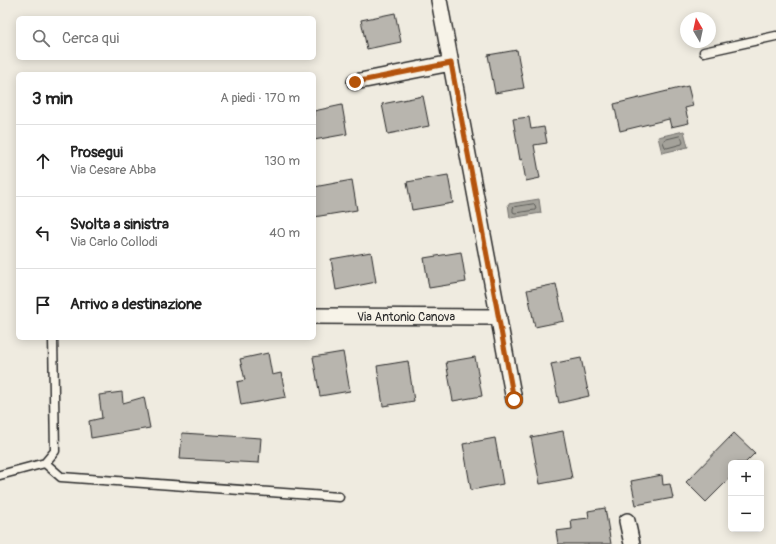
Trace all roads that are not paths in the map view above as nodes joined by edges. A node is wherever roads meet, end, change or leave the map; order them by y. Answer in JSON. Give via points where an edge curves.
{"nodes":[{"id":1,"x":439,"y":0,"type":"edge"},
{"id":2,"x":776,"y":36,"type":"edge"},
{"id":3,"x":704,"y":52,"type":"dead end"},
{"id":4,"x":451,"y":63,"type":"junction"},
{"id":5,"x":355,"y":82,"type":"dead end"},
{"id":6,"x":316,"y":316,"type":"edge"},
{"id":7,"x":499,"y":317,"type":"junction"},
{"id":8,"x":53,"y":340,"type":"edge"},
{"id":9,"x":514,"y":400,"type":"dead end"},
{"id":10,"x":45,"y":463,"type":"junction"},
{"id":11,"x":0,"y":475,"type":"edge"},
{"id":12,"x":339,"y":496,"type":"dead end"},
{"id":13,"x":627,"y":521,"type":"dead end"},
{"id":14,"x":632,"y":544,"type":"edge"}],
"edges":[{"from":1,"to":4,"type":"street"},
{"from":2,"to":3,"type":"lane"},
{"from":4,"to":5,"type":"street"},
{"from":4,"to":7,"type":"street"},
{"from":6,"to":7,"type":"street","name":"Via Antonio Canova"},
{"from":7,"to":9,"type":"street"},
{"from":8,"to":10,"type":"lane","via":[[55,451]]},
{"from":10,"to":11,"type":"lane"},
{"from":10,"to":12,"type":"lane","via":[[60,477]]},
{"from":13,"to":14,"type":"street"}]}
